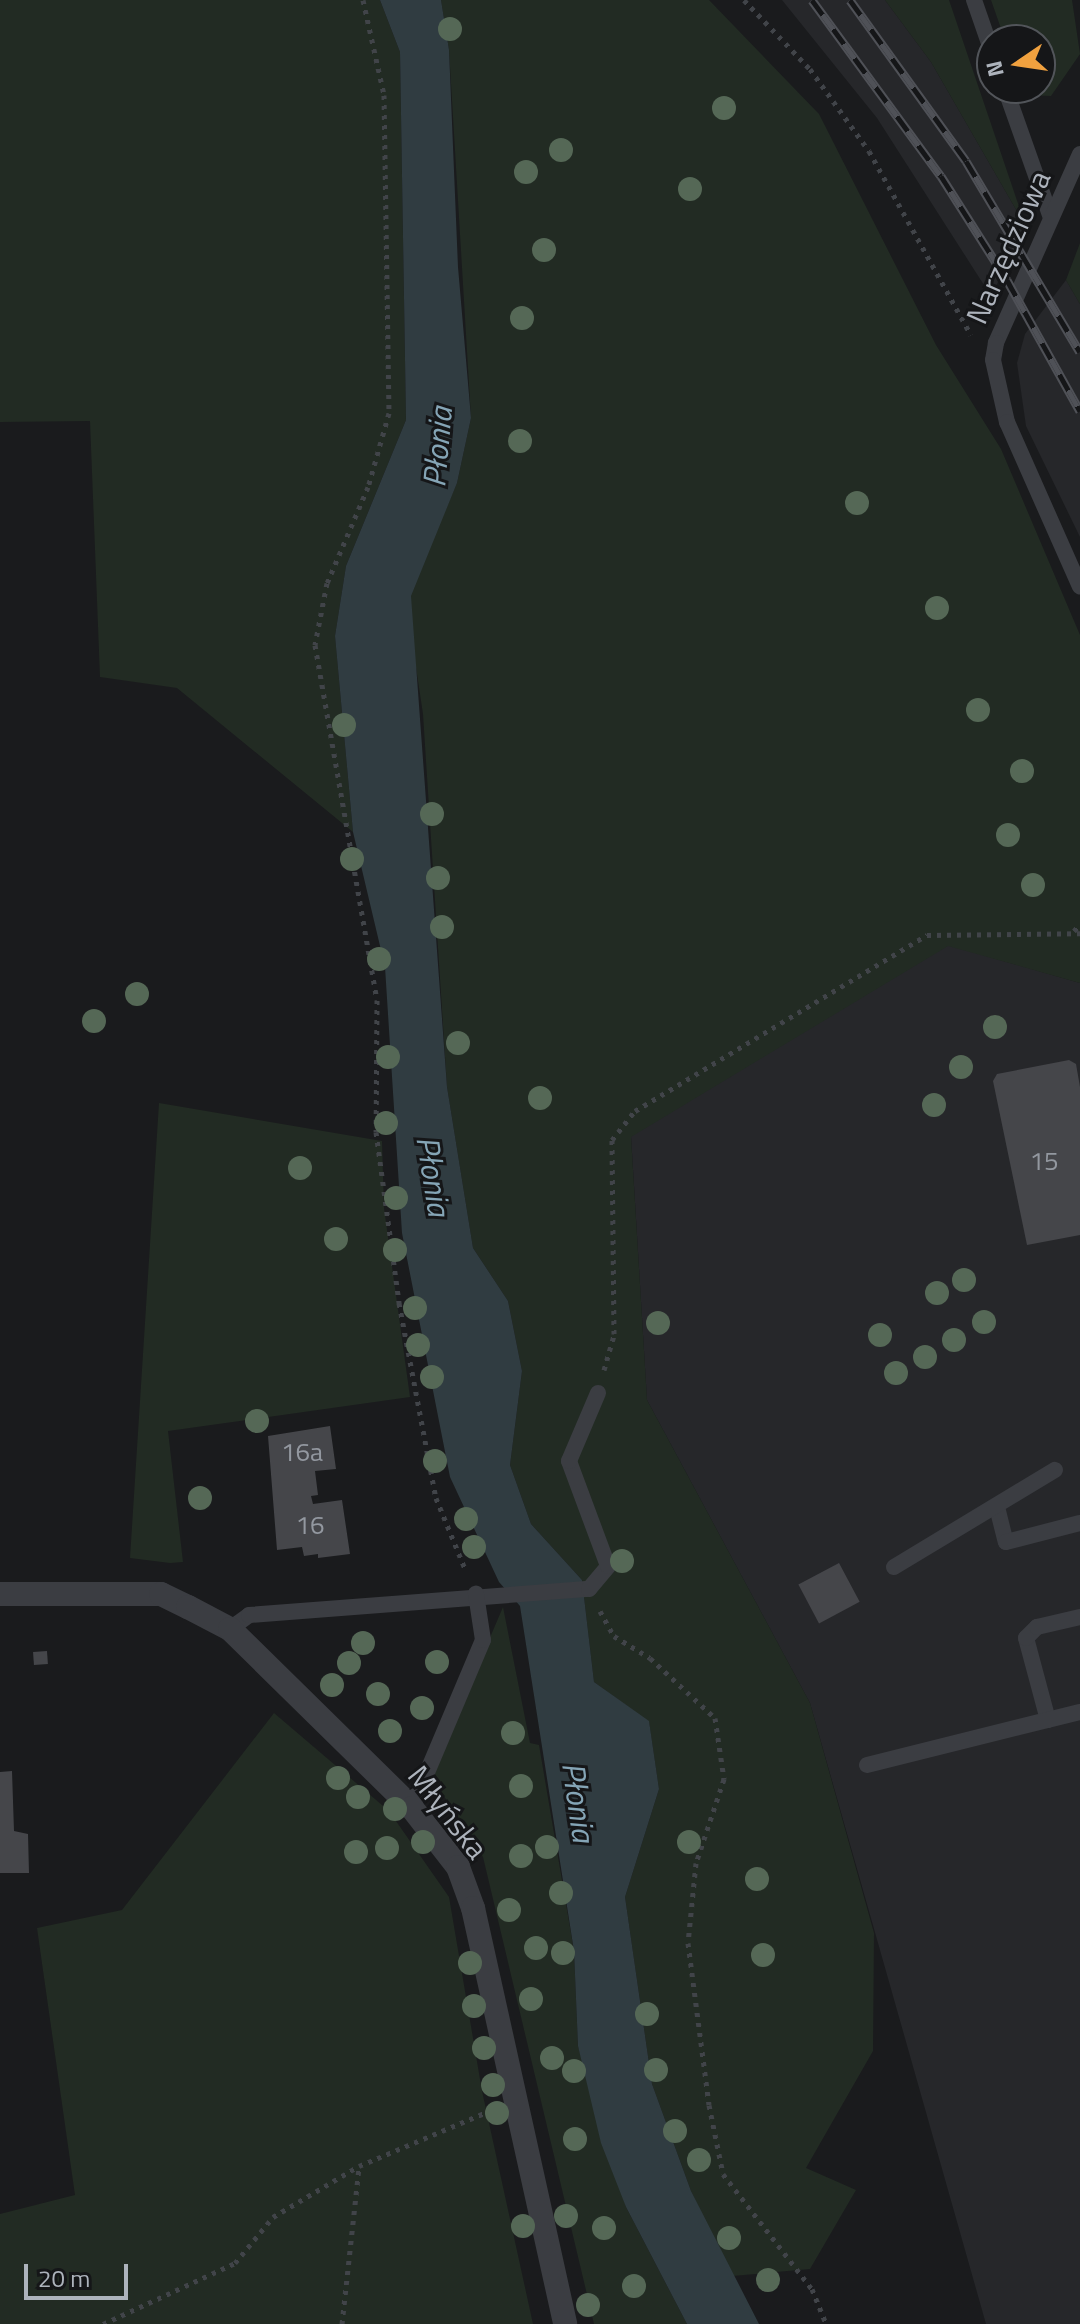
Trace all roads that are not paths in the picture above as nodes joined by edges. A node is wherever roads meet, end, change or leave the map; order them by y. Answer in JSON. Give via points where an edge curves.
{"nodes":[{"id":1,"x":974,"y":0,"type":"edge"},
{"id":2,"x":982,"y":24,"type":"edge"},
{"id":3,"x":1011,"y":104,"type":"edge"},
{"id":4,"x":1080,"y":154,"type":"edge"},
{"id":5,"x":1050,"y":215,"type":"junction"},
{"id":6,"x":1080,"y":587,"type":"edge"},
{"id":7,"x":598,"y":1393,"type":"road end"},
{"id":8,"x":1055,"y":1470,"type":"dead end"},
{"id":9,"x":997,"y":1507,"type":"junction"},
{"id":10,"x":1080,"y":1523,"type":"edge"},
{"id":11,"x":894,"y":1567,"type":"dead end"},
{"id":12,"x":0,"y":1594,"type":"edge"},
{"id":13,"x":476,"y":1594,"type":"junction"},
{"id":14,"x":1080,"y":1617,"type":"edge"},
{"id":15,"x":230,"y":1629,"type":"junction"},
{"id":16,"x":1080,"y":1712,"type":"edge"},
{"id":17,"x":1048,"y":1720,"type":"junction"},
{"id":18,"x":867,"y":1765,"type":"dead end"},
{"id":19,"x":412,"y":1808,"type":"junction"},
{"id":20,"x":565,"y":2324,"type":"edge"}],
"edges":[{"from":1,"to":2,"type":"lane"},
{"from":3,"to":5,"type":"lane"},
{"from":4,"to":5,"type":"lane","name":"Narzędziowa"},
{"from":5,"to":6,"type":"lane","name":"Narzędziowa","via":[[993,360],[1007,422]]},
{"from":7,"to":13,"type":"lane","via":[[569,1461],[608,1566],[589,1589]]},
{"from":8,"to":9,"type":"lane"},
{"from":9,"to":10,"type":"lane","via":[[1006,1542]]},
{"from":9,"to":11,"type":"lane"},
{"from":12,"to":15,"type":"street","name":"Młyńska","via":[[161,1594]]},
{"from":13,"to":15,"type":"lane","via":[[249,1615]]},
{"from":13,"to":19,"type":"lane","via":[[483,1640]]},
{"from":14,"to":17,"type":"lane","via":[[1037,1627],[1026,1638]]},
{"from":15,"to":19,"type":"street","name":"Młyńska"},
{"from":16,"to":17,"type":"lane"},
{"from":17,"to":18,"type":"lane"},
{"from":19,"to":20,"type":"street","name":"Młyńska","via":[[458,1867],[473,1908]]}]}
